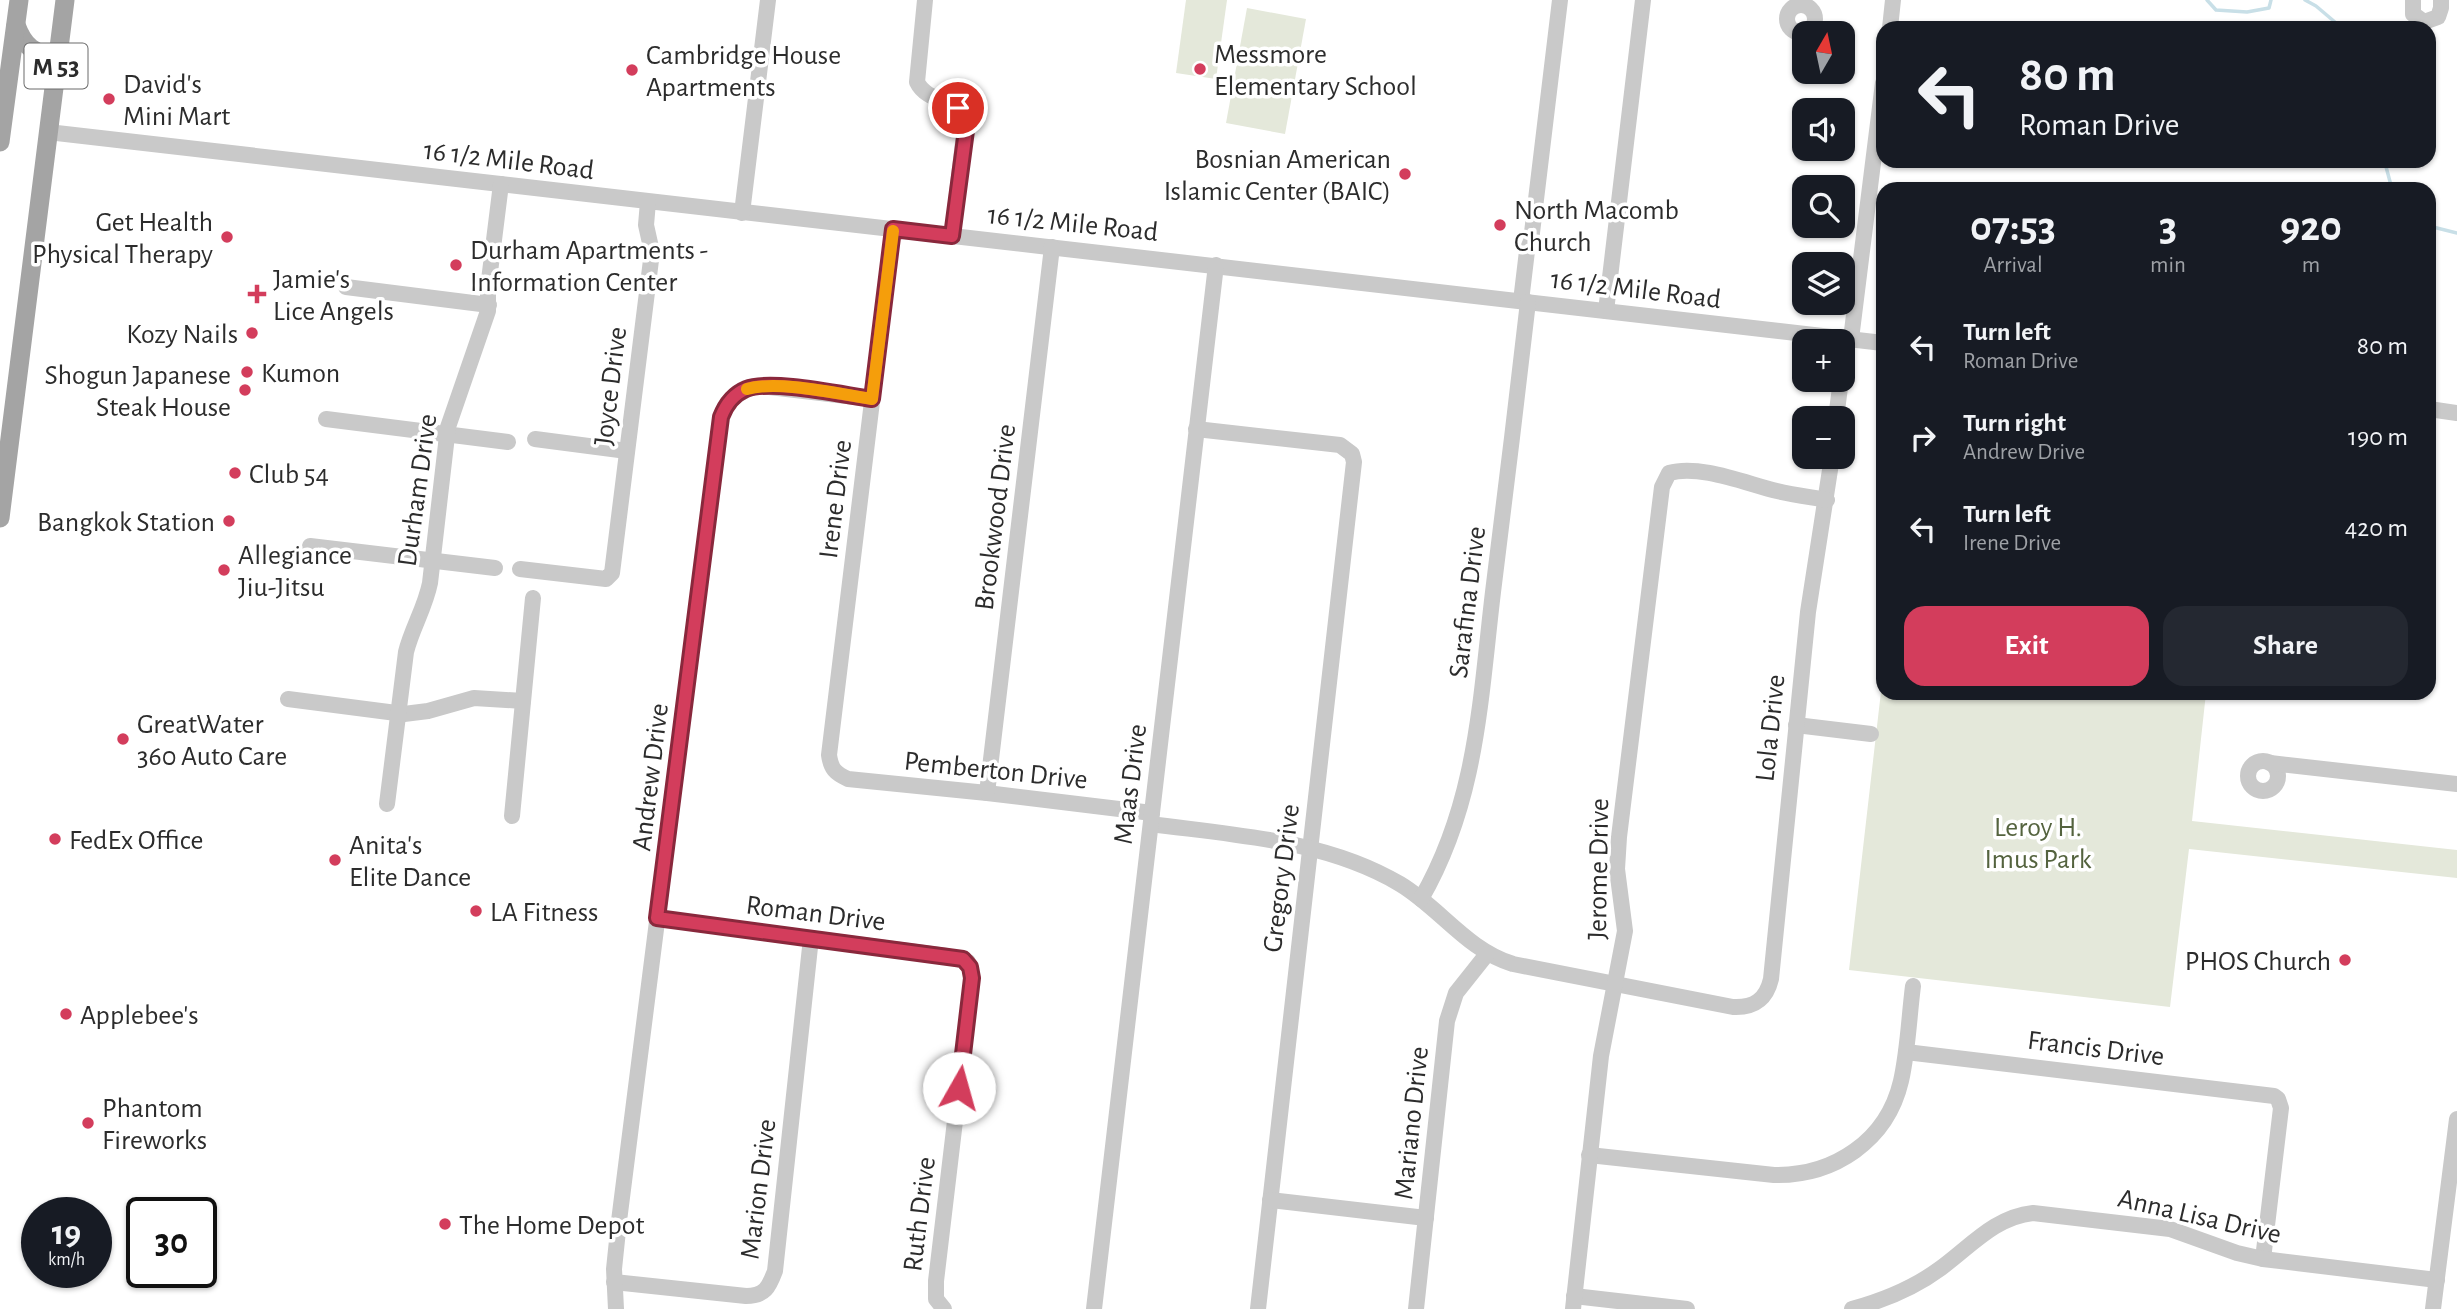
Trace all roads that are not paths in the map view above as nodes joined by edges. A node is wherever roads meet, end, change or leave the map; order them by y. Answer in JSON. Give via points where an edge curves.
{"nodes":[{"id":1,"x":19,"y":0,"type":"edge"},
{"id":2,"x":65,"y":0,"type":"edge"},
{"id":3,"x":768,"y":0,"type":"edge"},
{"id":4,"x":925,"y":0,"type":"edge"},
{"id":5,"x":1560,"y":0,"type":"edge"},
{"id":6,"x":1643,"y":0,"type":"edge"},
{"id":7,"x":1893,"y":0,"type":"edge"},
{"id":8,"x":2413,"y":0,"type":"edge"},
{"id":9,"x":2440,"y":1,"type":"edge"},
{"id":10,"x":1891,"y":21,"type":"edge"},
{"id":11,"x":2423,"y":21,"type":"edge"},
{"id":12,"x":2427,"y":21,"type":"edge"},
{"id":13,"x":16,"y":25,"type":"junction"},
{"id":14,"x":57,"y":57,"type":"junction"},
{"id":15,"x":48,"y":132,"type":"junction"},
{"id":16,"x":1876,"y":136,"type":"edge"},
{"id":17,"x":0,"y":142,"type":"edge"},
{"id":18,"x":500,"y":184,"type":"junction"},
{"id":19,"x":648,"y":202,"type":"junction"},
{"id":20,"x":742,"y":213,"type":"junction"},
{"id":21,"x":893,"y":229,"type":"junction"},
{"id":22,"x":952,"y":236,"type":"junction"},
{"id":23,"x":1052,"y":247,"type":"junction"},
{"id":24,"x":1216,"y":265,"type":"junction"},
{"id":25,"x":346,"y":287,"type":"dead end"},
{"id":26,"x":1525,"y":301,"type":"junction"},
{"id":27,"x":489,"y":305,"type":"junction"},
{"id":28,"x":1606,"y":311,"type":"junction"},
{"id":29,"x":1850,"y":329,"type":"edge"},
{"id":30,"x":1792,"y":332,"type":"edge"},
{"id":31,"x":1855,"y":340,"type":"edge"},
{"id":32,"x":1876,"y":342,"type":"edge"},
{"id":33,"x":872,"y":399,"type":"junction"},
{"id":34,"x":2436,"y":411,"type":"edge"},
{"id":35,"x":2457,"y":413,"type":"edge"},
{"id":36,"x":326,"y":419,"type":"dead end"},
{"id":37,"x":1196,"y":429,"type":"junction"},
{"id":38,"x":447,"y":435,"type":"junction"},
{"id":39,"x":535,"y":439,"type":"dead end"},
{"id":40,"x":5,"y":440,"type":"edge"},
{"id":41,"x":508,"y":442,"type":"dead end"},
{"id":42,"x":627,"y":450,"type":"junction"},
{"id":43,"x":1830,"y":469,"type":"edge"},
{"id":44,"x":1826,"y":500,"type":"junction"},
{"id":45,"x":0,"y":518,"type":"edge"},
{"id":46,"x":310,"y":546,"type":"dead end"},
{"id":47,"x":432,"y":561,"type":"junction"},
{"id":48,"x":495,"y":568,"type":"dead end"},
{"id":49,"x":520,"y":569,"type":"dead end"},
{"id":50,"x":533,"y":598,"type":"dead end"},
{"id":51,"x":288,"y":699,"type":"dead end"},
{"id":52,"x":523,"y":701,"type":"junction"},
{"id":53,"x":399,"y":713,"type":"junction"},
{"id":54,"x":1796,"y":725,"type":"junction"},
{"id":55,"x":1871,"y":734,"type":"dead end"},
{"id":56,"x":2270,"y":763,"type":"junction"},
{"id":57,"x":2290,"y":765,"type":"junction"},
{"id":58,"x":835,"y":774,"type":"joint"},
{"id":59,"x":2277,"y":780,"type":"junction"},
{"id":60,"x":2457,"y":784,"type":"edge"},
{"id":61,"x":987,"y":793,"type":"junction"},
{"id":62,"x":387,"y":804,"type":"dead end"},
{"id":63,"x":512,"y":816,"type":"dead end"},
{"id":64,"x":1151,"y":819,"type":"junction"},
{"id":65,"x":1310,"y":849,"type":"junction"},
{"id":66,"x":1421,"y":900,"type":"junction"},
{"id":67,"x":657,"y":918,"type":"junction"},
{"id":68,"x":811,"y":938,"type":"junction"},
{"id":69,"x":1487,"y":954,"type":"junction"},
{"id":70,"x":968,"y":962,"type":"joint"},
{"id":71,"x":1614,"y":984,"type":"junction"},
{"id":72,"x":1913,"y":986,"type":"dead end"},
{"id":73,"x":1760,"y":1002,"type":"joint"},
{"id":74,"x":1906,"y":1052,"type":"junction"},
{"id":75,"x":2457,"y":1119,"type":"edge"},
{"id":76,"x":1589,"y":1155,"type":"junction"},
{"id":77,"x":1270,"y":1199,"type":"junction"},
{"id":78,"x":1426,"y":1218,"type":"junction"},
{"id":79,"x":2263,"y":1259,"type":"junction"},
{"id":80,"x":2437,"y":1280,"type":"junction"},
{"id":81,"x":614,"y":1282,"type":"junction"},
{"id":82,"x":1574,"y":1303,"type":"edge"},
{"id":83,"x":942,"y":1307,"type":"edge"},
{"id":84,"x":616,"y":1309,"type":"edge"},
{"id":85,"x":1094,"y":1309,"type":"edge"},
{"id":86,"x":1258,"y":1309,"type":"edge"},
{"id":87,"x":1416,"y":1309,"type":"edge"},
{"id":88,"x":1687,"y":1309,"type":"edge"},
{"id":89,"x":1854,"y":1309,"type":"edge"},
{"id":90,"x":2433,"y":1309,"type":"edge"}],
"edges":[{"from":1,"to":13,"type":"main road","number":"M 53"},
{"from":2,"to":14,"type":"main road","number":"M 53"},
{"from":3,"to":20,"type":"street"},
{"from":4,"to":22,"type":"street","via":[[917,82],[928,96],[958,108],[966,117]]},
{"from":5,"to":26,"type":"street","name":"Sarafina Drive","via":[[1527,251]]},
{"from":6,"to":28,"type":"street"},
{"from":7,"to":10,"type":"street"},
{"from":8,"to":11,"type":"street","via":[[2413,14]]},
{"from":9,"to":12,"type":"street","via":[[2438,17]]},
{"from":13,"to":14,"type":"main road","via":[[25,45]]},
{"from":13,"to":17,"type":"main road","number":"M 53"},
{"from":14,"to":15,"type":"main road","number":"M 53"},
{"from":15,"to":18,"type":"street","name":"16 1/2 Mile Road"},
{"from":15,"to":40,"type":"main road","number":"M 53"},
{"from":16,"to":29,"type":"street"},
{"from":18,"to":19,"type":"street","name":"16 1/2 Mile Road"},
{"from":18,"to":27,"type":"street","name":"Durham Drive"},
{"from":19,"to":20,"type":"street","name":"16 1/2 Mile Road"},
{"from":19,"to":42,"type":"street","name":"Joyce Drive","via":[[646,225],[652,252]]},
{"from":20,"to":21,"type":"street","name":"16 1/2 Mile Road"},
{"from":21,"to":22,"type":"street","name":"16 1/2 Mile Road"},
{"from":21,"to":33,"type":"street","name":"Irene Drive"},
{"from":22,"to":23,"type":"street","name":"16 1/2 Mile Road"},
{"from":23,"to":24,"type":"street","name":"16 1/2 Mile Road"},
{"from":23,"to":61,"type":"street","name":"Brookwood Drive"},
{"from":24,"to":26,"type":"street","name":"16 1/2 Mile Road"},
{"from":24,"to":37,"type":"street","name":"Maas Drive"},
{"from":25,"to":27,"type":"street"},
{"from":26,"to":28,"type":"street","name":"16 1/2 Mile Road"},
{"from":26,"to":66,"type":"street","name":"Sarafina Drive","via":[[1474,753],[1450,841]]},
{"from":27,"to":38,"type":"street","name":"Durham Drive"},
{"from":28,"to":30,"type":"street","name":"16 1/2 Mile Road"},
{"from":31,"to":32,"type":"street","name":"16 1/2 Mile Road"},
{"from":33,"to":58,"type":"street","name":"Irene Drive","via":[[830,755]]},
{"from":33,"to":67,"type":"street","name":"Andrew Drive","via":[[760,386],[734,396],[723,410]]},
{"from":34,"to":35,"type":"street"},
{"from":36,"to":38,"type":"street"},
{"from":37,"to":64,"type":"street","name":"Maas Drive"},
{"from":37,"to":65,"type":"street","name":"Gregory Drive","via":[[1328,443],[1352,454],[1354,471]]},
{"from":38,"to":41,"type":"street"},
{"from":38,"to":47,"type":"street","name":"Durham Drive"},
{"from":39,"to":42,"type":"street"},
{"from":40,"to":45,"type":"main road","number":"M 53"},
{"from":42,"to":49,"type":"street","name":"Joyce Drive","via":[[610,578]]},
{"from":43,"to":44,"type":"street","name":"Lola Drive"},
{"from":44,"to":54,"type":"street","name":"Lola Drive"},
{"from":44,"to":71,"type":"street","name":"Jerome Drive","via":[[1685,470],[1669,473],[1662,487],[1619,837],[1617,869],[1625,931]]},
{"from":46,"to":47,"type":"street"},
{"from":47,"to":48,"type":"street"},
{"from":47,"to":53,"type":"street","name":"Durham Drive","via":[[425,604],[406,652]]},
{"from":50,"to":52,"type":"street"},
{"from":51,"to":53,"type":"street"},
{"from":52,"to":53,"type":"street","via":[[474,698],[428,711]]},
{"from":52,"to":63,"type":"street"},
{"from":53,"to":62,"type":"street","name":"Durham Drive"},
{"from":54,"to":55,"type":"street"},
{"from":54,"to":73,"type":"street","name":"Lola Drive","via":[[1771,979]]},
{"from":56,"to":57,"type":"street"},
{"from":56,"to":59,"type":"street"},
{"from":56,"to":59,"type":"street","via":[[2252,766],[2250,784],[2268,790]]},
{"from":57,"to":59,"type":"street"},
{"from":57,"to":60,"type":"street"},
{"from":58,"to":61,"type":"street","name":"Pemberton Drive"},
{"from":61,"to":64,"type":"street","name":"Pemberton Drive"},
{"from":64,"to":65,"type":"street","name":"Pemberton Drive"},
{"from":64,"to":85,"type":"street","name":"Maas Drive"},
{"from":65,"to":66,"type":"street","name":"Pemberton Drive","via":[[1376,872]]},
{"from":65,"to":77,"type":"street","name":"Gregory Drive"},
{"from":66,"to":69,"type":"street","name":"Pemberton Drive"},
{"from":67,"to":68,"type":"street","name":"Roman Drive"},
{"from":67,"to":81,"type":"street","name":"Andrew Drive"},
{"from":68,"to":70,"type":"street","name":"Roman Drive"},
{"from":68,"to":81,"type":"street","name":"Marion Drive","via":[[770,1285],[760,1294],[746,1296]]},
{"from":69,"to":71,"type":"street","name":"Pemberton Drive","via":[[1513,964]]},
{"from":69,"to":78,"type":"street","name":"Mariano Drive","via":[[1456,993],[1447,1021]]},
{"from":70,"to":83,"type":"street","name":"Ruth Drive","via":[[972,978],[936,1281],[936,1299]]},
{"from":71,"to":73,"type":"street","name":"Pemberton Drive","via":[[1733,1007]]},
{"from":71,"to":76,"type":"street","name":"Jerome Drive"},
{"from":72,"to":74,"type":"street"},
{"from":74,"to":76,"type":"street","via":[[1896,1097],[1882,1124],[1855,1152],[1820,1170],[1774,1175]]},
{"from":74,"to":79,"type":"street","name":"Francis Drive","via":[[2269,1094],[2278,1099],[2281,1108]]},
{"from":75,"to":80,"type":"street"},
{"from":76,"to":82,"type":"street","name":"Jerome Drive"},
{"from":77,"to":78,"type":"street"},
{"from":77,"to":86,"type":"street","name":"Gregory Drive"},
{"from":78,"to":87,"type":"street","name":"Mariano Drive"},
{"from":79,"to":80,"type":"street","name":"Anna Lisa Drive"},
{"from":79,"to":89,"type":"street","name":"Anna Lisa Drive","via":[[2169,1229],[2051,1214],[2017,1215],[1919,1283]]},
{"from":80,"to":90,"type":"street"},
{"from":81,"to":84,"type":"street","name":"Andrew Drive"},
{"from":82,"to":88,"type":"street"}]}
